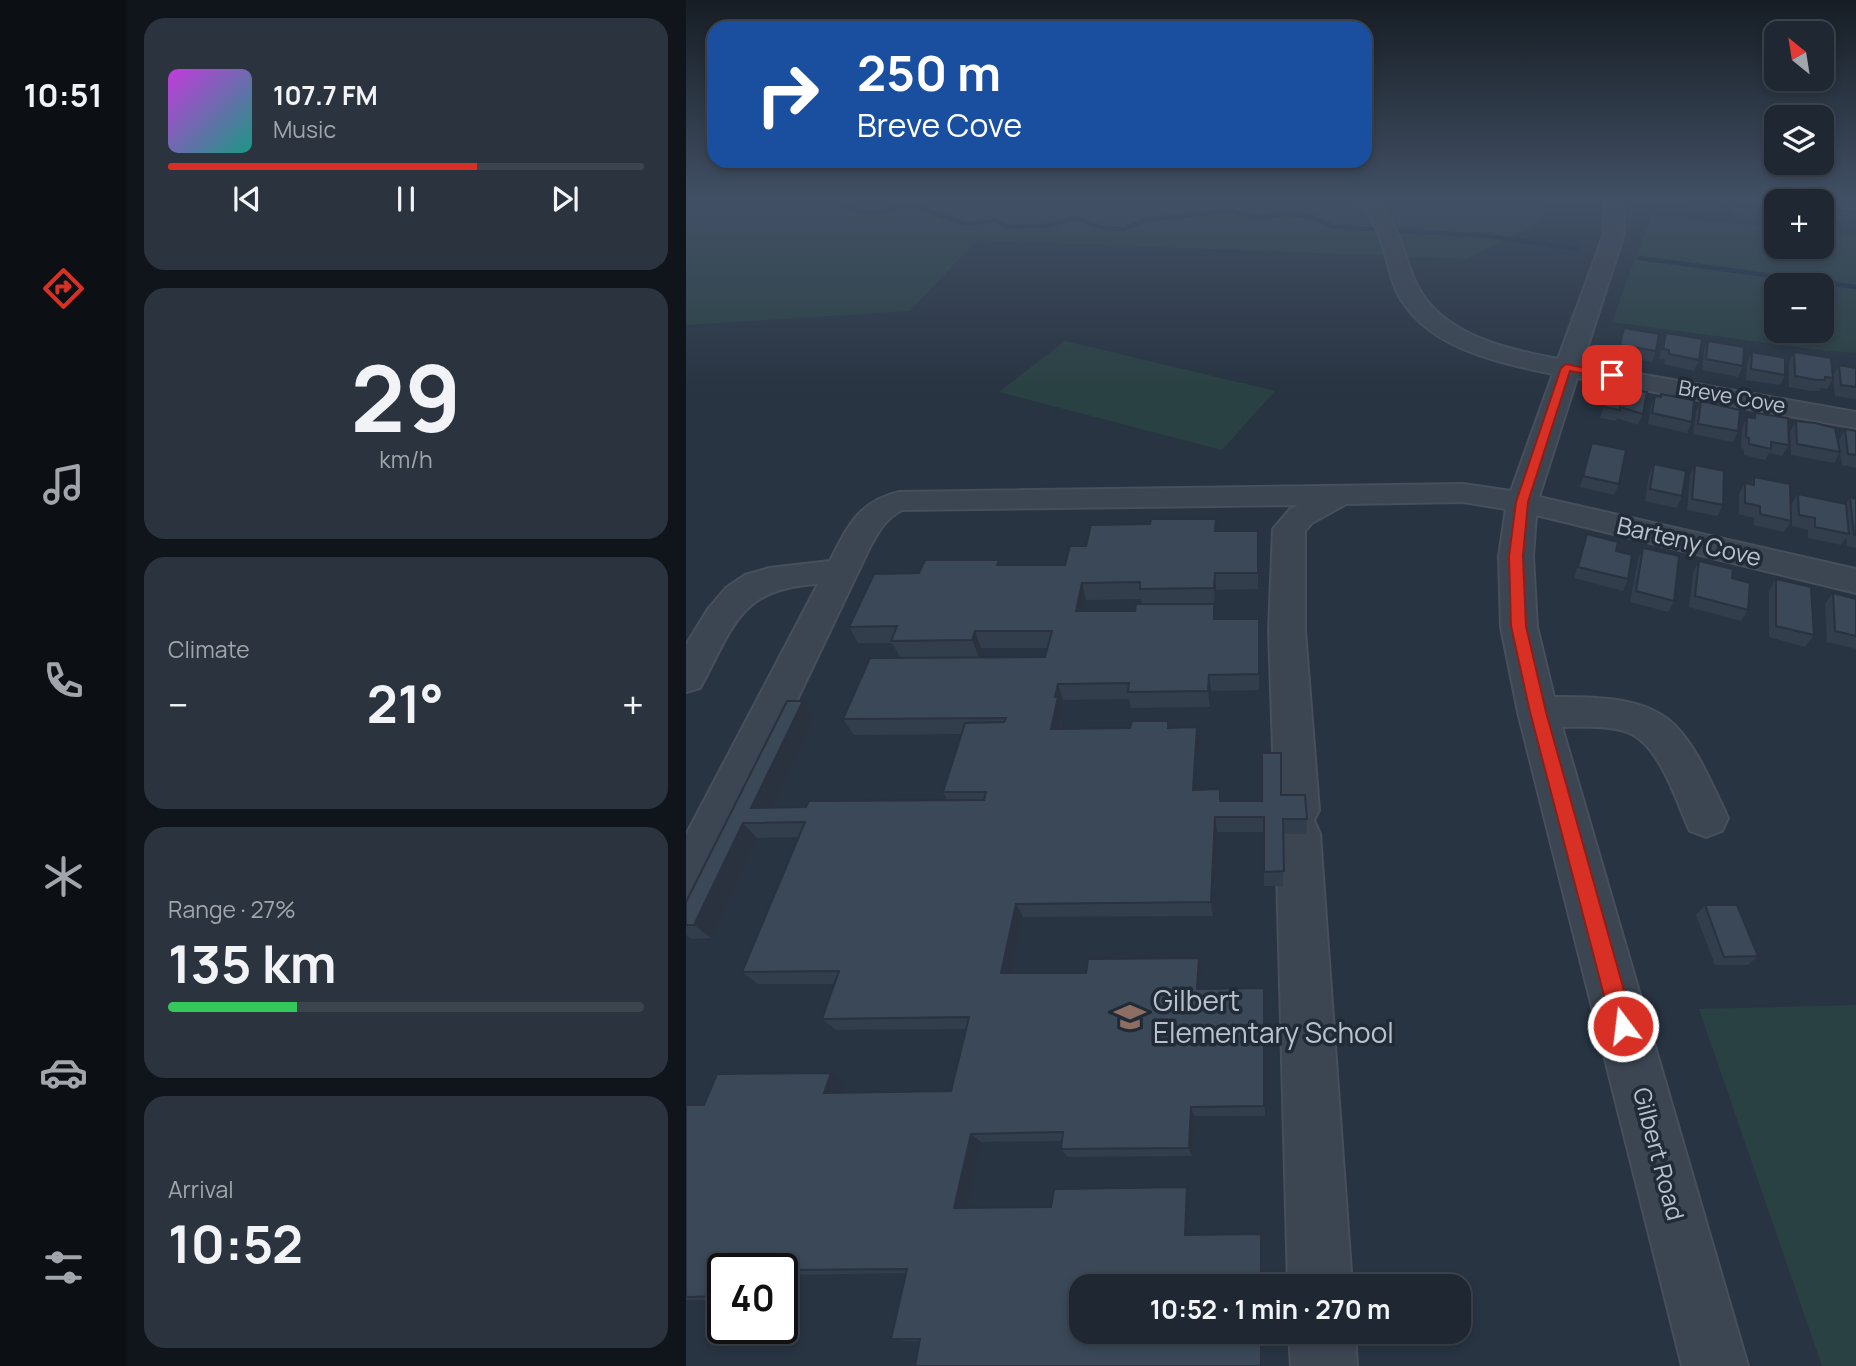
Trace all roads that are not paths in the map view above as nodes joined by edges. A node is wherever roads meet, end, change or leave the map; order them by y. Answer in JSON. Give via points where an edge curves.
{"nodes":[{"id":1,"x":1395,"y":262,"type":"edge"},
{"id":2,"x":1604,"y":262,"type":"edge"},
{"id":3,"x":1566,"y":368,"type":"junction"},
{"id":4,"x":1856,"y":419,"type":"edge"},
{"id":5,"x":1339,"y":495,"type":"junction"},
{"id":6,"x":1522,"y":502,"type":"junction"},
{"id":7,"x":842,"y":572,"type":"junction"},
{"id":8,"x":1856,"y":581,"type":"edge"},
{"id":9,"x":686,"y":678,"type":"edge"},
{"id":10,"x":1538,"y":712,"type":"junction"},
{"id":11,"x":1706,"y":818,"type":"dead end"},
{"id":12,"x":686,"y":882,"type":"edge"},
{"id":13,"x":1319,"y":1274,"type":"edge"},
{"id":14,"x":1323,"y":1344,"type":"edge"},
{"id":15,"x":1324,"y":1366,"type":"edge"},
{"id":16,"x":1715,"y":1366,"type":"edge"}],
"edges":[{"from":1,"to":3,"type":"street","via":[[1411,300],[1446,333],[1472,345]]},
{"from":2,"to":3,"type":"street","name":"Gilbert Road"},
{"from":3,"to":4,"type":"street","name":"Breve Cove"},
{"from":3,"to":6,"type":"street","name":"Gilbert Road"},
{"from":5,"to":6,"type":"street","name":"Barteny Cove","via":[[1463,494]]},
{"from":5,"to":7,"type":"street","name":"Barteny Cove","via":[[899,501],[873,514]]},
{"from":5,"to":13,"type":"street","via":[[1289,528],[1287,631]]},
{"from":6,"to":8,"type":"street","name":"Barteny Cove"},
{"from":6,"to":10,"type":"street","name":"Gilbert Road","via":[[1516,556],[1518,626]]},
{"from":7,"to":9,"type":"street","via":[[786,576],[747,589],[730,607]]},
{"from":7,"to":12,"type":"street","name":"Barteny Cove"},
{"from":10,"to":11,"type":"street","via":[[1622,715],[1646,723],[1661,735]]},
{"from":10,"to":16,"type":"street","name":"Gilbert Road"},
{"from":14,"to":15,"type":"street"}]}
